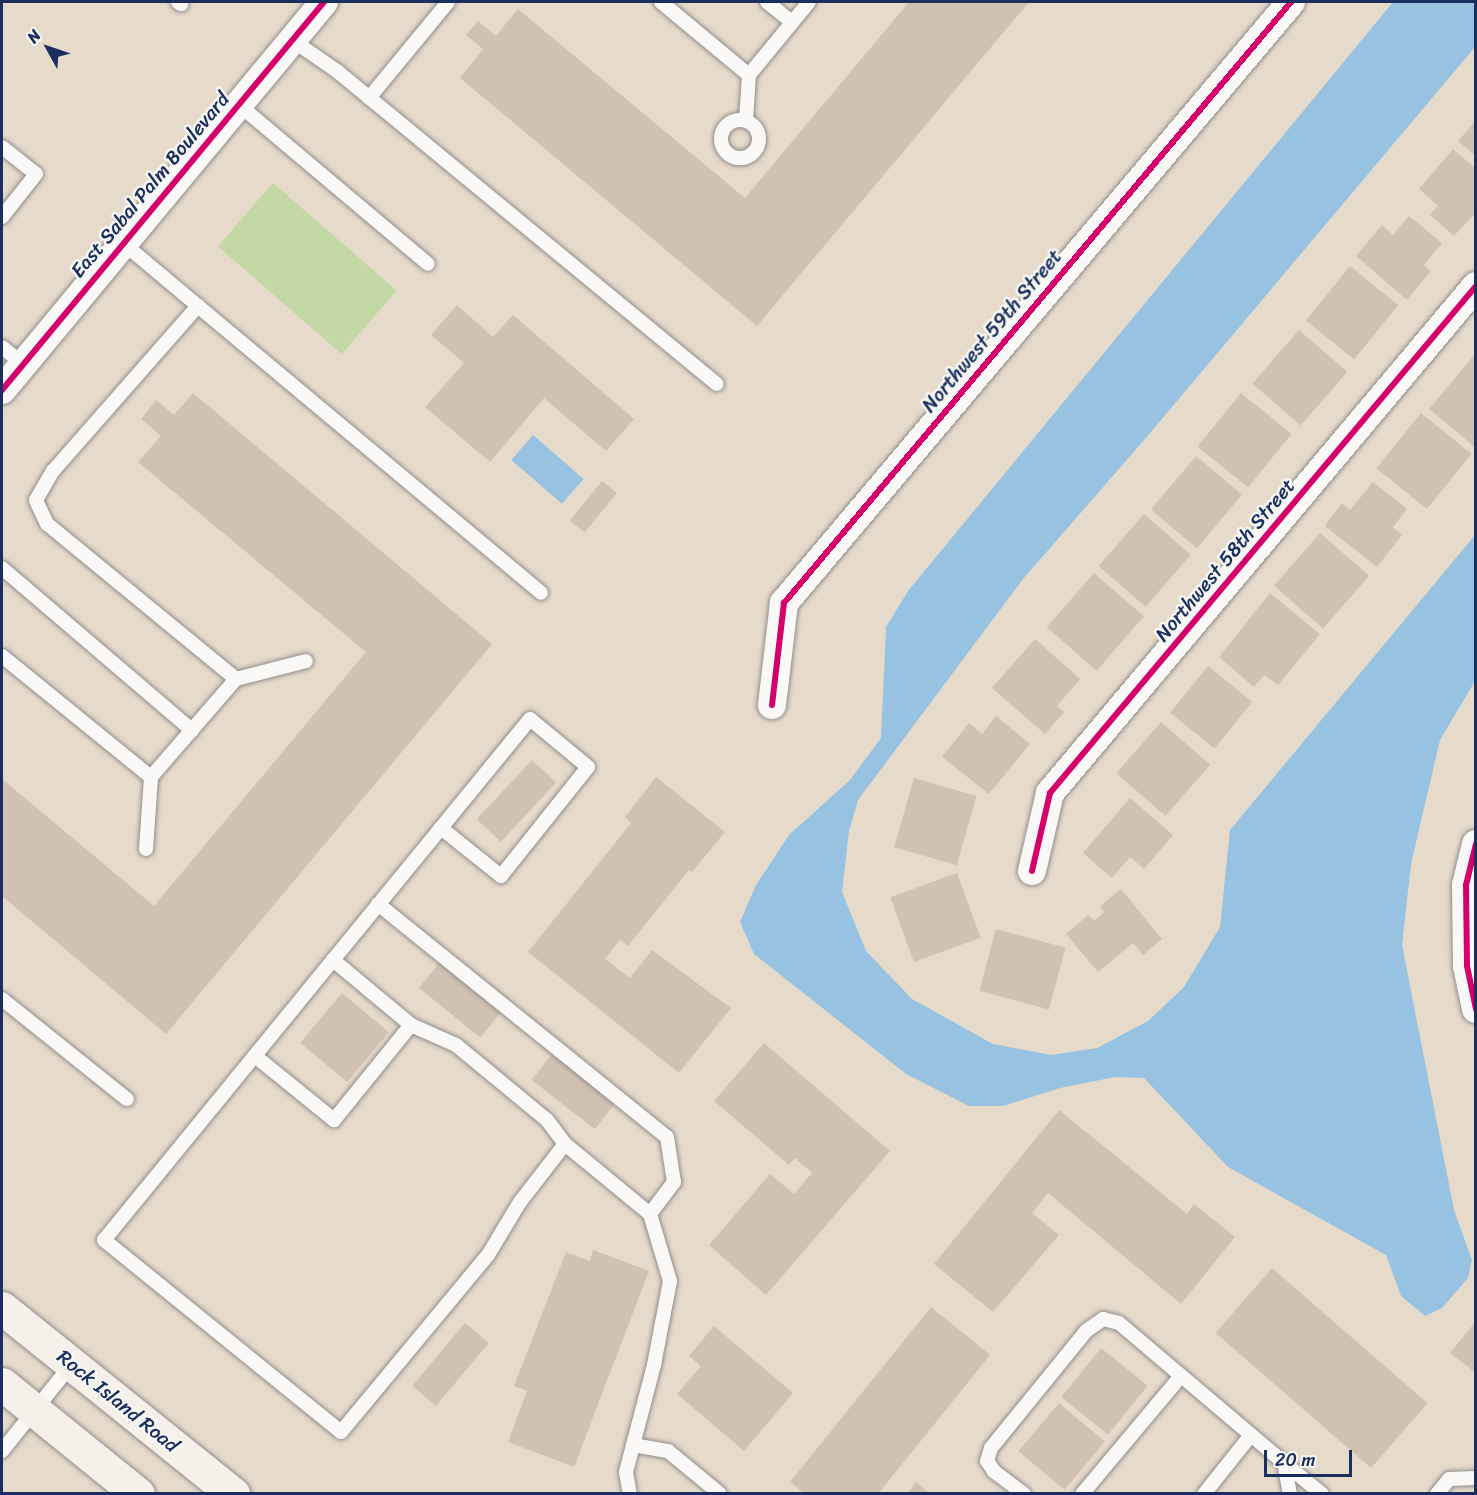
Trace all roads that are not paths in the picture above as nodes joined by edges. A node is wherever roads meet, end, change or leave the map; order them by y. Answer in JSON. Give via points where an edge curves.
{"nodes":[{"id":1,"x":324,"y":2,"type":"edge"},
{"id":2,"x":448,"y":2,"type":"edge"},
{"id":3,"x":662,"y":2,"type":"edge"},
{"id":4,"x":767,"y":2,"type":"edge"},
{"id":5,"x":808,"y":2,"type":"edge"},
{"id":6,"x":1291,"y":2,"type":"edge"},
{"id":7,"x":792,"y":22,"type":"junction"},
{"id":8,"x":292,"y":40,"type":"junction"},
{"id":9,"x":749,"y":75,"type":"junction"},
{"id":10,"x":369,"y":98,"type":"junction"},
{"id":11,"x":238,"y":104,"type":"junction"},
{"id":12,"x":746,"y":120,"type":"dead end"},
{"id":13,"x":2,"y":147,"type":"edge"},
{"id":14,"x":2,"y":217,"type":"edge"},
{"id":15,"x":123,"y":243,"type":"junction"},
{"id":16,"x":428,"y":264,"type":"dead end"},
{"id":17,"x":1476,"y":286,"type":"edge"},
{"id":18,"x":198,"y":306,"type":"junction"},
{"id":19,"x":12,"y":355,"type":"edge"},
{"id":20,"x":717,"y":384,"type":"dead end"},
{"id":21,"x":2,"y":390,"type":"edge"},
{"id":22,"x":2,"y":568,"type":"edge"},
{"id":23,"x":541,"y":593,"type":"dead end"},
{"id":24,"x":2,"y":656,"type":"edge"},
{"id":25,"x":306,"y":662,"type":"dead end"},
{"id":26,"x":236,"y":679,"type":"junction"},
{"id":27,"x":772,"y":705,"type":"dead end"},
{"id":28,"x":192,"y":730,"type":"junction"},
{"id":29,"x":151,"y":777,"type":"junction"},
{"id":30,"x":441,"y":828,"type":"junction"},
{"id":31,"x":1476,"y":844,"type":"edge"},
{"id":32,"x":146,"y":849,"type":"dead end"},
{"id":33,"x":1032,"y":870,"type":"dead end"},
{"id":34,"x":378,"y":904,"type":"junction"},
{"id":35,"x":333,"y":960,"type":"junction"},
{"id":36,"x":2,"y":999,"type":"edge"},
{"id":37,"x":1476,"y":1009,"type":"edge"},
{"id":38,"x":411,"y":1025,"type":"junction"},
{"id":39,"x":255,"y":1056,"type":"junction"},
{"id":40,"x":127,"y":1099,"type":"dead end"},
{"id":41,"x":565,"y":1144,"type":"junction"},
{"id":42,"x":650,"y":1214,"type":"junction"},
{"id":43,"x":2,"y":1308,"type":"edge"},
{"id":44,"x":72,"y":1364,"type":"junction"},
{"id":45,"x":1181,"y":1376,"type":"junction"},
{"id":46,"x":2,"y":1384,"type":"edge"},
{"id":47,"x":35,"y":1411,"type":"junction"},
{"id":48,"x":1251,"y":1435,"type":"junction"},
{"id":49,"x":633,"y":1445,"type":"junction"},
{"id":50,"x":2,"y":1451,"type":"edge"},
{"id":51,"x":1284,"y":1463,"type":"junction"},
{"id":52,"x":1476,"y":1478,"type":"edge"},
{"id":53,"x":138,"y":1494,"type":"edge"},
{"id":54,"x":233,"y":1494,"type":"edge"},
{"id":55,"x":630,"y":1494,"type":"edge"},
{"id":56,"x":720,"y":1494,"type":"edge"},
{"id":57,"x":1024,"y":1494,"type":"edge"},
{"id":58,"x":1082,"y":1494,"type":"edge"},
{"id":59,"x":1204,"y":1494,"type":"edge"},
{"id":60,"x":1290,"y":1494,"type":"edge"},
{"id":61,"x":1322,"y":1494,"type":"edge"},
{"id":62,"x":1437,"y":1494,"type":"edge"}],
"edges":[{"from":1,"to":8,"type":"street","name":"East Sabal Palm Boulevard"},
{"from":2,"to":10,"type":"lane"},
{"from":3,"to":9,"type":"lane"},
{"from":4,"to":7,"type":"lane"},
{"from":5,"to":7,"type":"lane"},
{"from":6,"to":27,"type":"street","name":"Northwest 59th Street","via":[[784,603]]},
{"from":7,"to":9,"type":"lane"},
{"from":8,"to":10,"type":"lane"},
{"from":8,"to":11,"type":"street","name":"East Sabal Palm Boulevard"},
{"from":9,"to":12,"type":"lane"},
{"from":10,"to":20,"type":"lane"},
{"from":11,"to":15,"type":"street","name":"East Sabal Palm Boulevard"},
{"from":11,"to":16,"type":"lane"},
{"from":13,"to":14,"type":"lane","via":[[36,174]]},
{"from":15,"to":18,"type":"lane"},
{"from":15,"to":19,"type":"street","name":"East Sabal Palm Boulevard"},
{"from":17,"to":33,"type":"street","name":"Northwest 58th Street","via":[[1050,793]]},
{"from":18,"to":23,"type":"lane"},
{"from":18,"to":26,"type":"lane","via":[[53,471],[36,500],[47,524]]},
{"from":19,"to":21,"type":"street","name":"East Sabal Palm Boulevard"},
{"from":22,"to":28,"type":"lane"},
{"from":24,"to":29,"type":"lane"},
{"from":25,"to":26,"type":"lane"},
{"from":26,"to":28,"type":"lane"},
{"from":28,"to":29,"type":"lane"},
{"from":29,"to":32,"type":"lane"},
{"from":30,"to":30,"type":"lane","via":[[530,719],[588,767],[501,876]]},
{"from":30,"to":34,"type":"lane"},
{"from":31,"to":37,"type":"street","via":[[1466,885],[1467,966]]},
{"from":34,"to":35,"type":"lane"},
{"from":34,"to":42,"type":"lane","via":[[667,1137],[674,1182]]},
{"from":35,"to":38,"type":"lane"},
{"from":35,"to":39,"type":"lane"},
{"from":36,"to":40,"type":"lane"},
{"from":38,"to":39,"type":"lane","via":[[334,1120]]},
{"from":38,"to":41,"type":"lane","via":[[456,1045],[547,1120]]},
{"from":39,"to":41,"type":"lane","via":[[104,1240],[341,1432],[488,1255],[520,1202]]},
{"from":41,"to":42,"type":"lane"},
{"from":42,"to":49,"type":"lane","via":[[670,1281]]},
{"from":43,"to":44,"type":"main road","name":"Rock Island Road"},
{"from":44,"to":47,"type":"lane"},
{"from":44,"to":54,"type":"main road","name":"Rock Island Road"},
{"from":45,"to":48,"type":"lane"},
{"from":45,"to":57,"type":"lane","via":[[1119,1323],[1103,1319],[1086,1331],[992,1448],[987,1461]]},
{"from":45,"to":58,"type":"lane"},
{"from":46,"to":47,"type":"main road"},
{"from":47,"to":50,"type":"lane"},
{"from":47,"to":53,"type":"main road"},
{"from":48,"to":51,"type":"lane"},
{"from":48,"to":59,"type":"lane"},
{"from":49,"to":55,"type":"lane","via":[[626,1472]]},
{"from":49,"to":56,"type":"lane","via":[[668,1451]]},
{"from":51,"to":60,"type":"lane"},
{"from":51,"to":61,"type":"lane"},
{"from":52,"to":62,"type":"lane","via":[[1449,1479]]}]}
